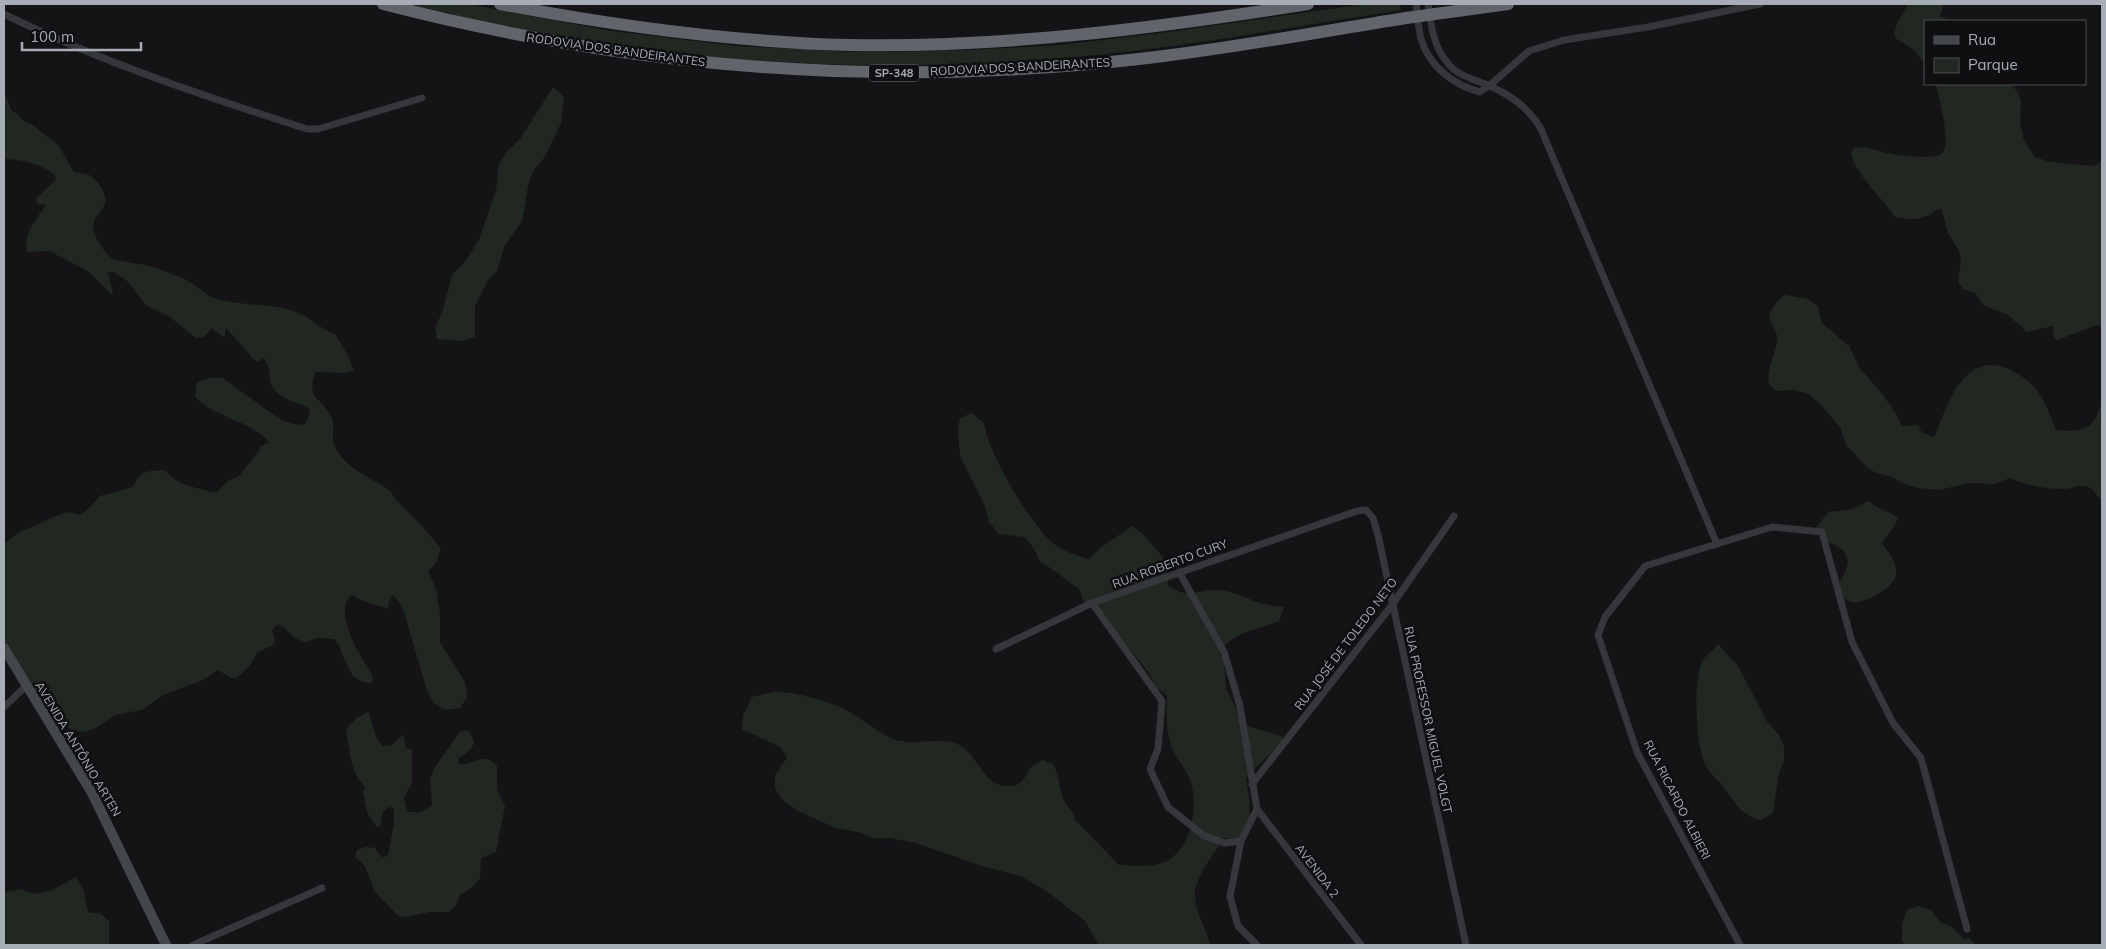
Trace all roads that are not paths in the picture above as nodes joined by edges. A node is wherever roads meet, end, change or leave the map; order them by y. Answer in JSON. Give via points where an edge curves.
{"nodes":[{"id":1,"x":383,"y":4,"type":"edge"},
{"id":2,"x":500,"y":4,"type":"edge"},
{"id":3,"x":1308,"y":4,"type":"edge"},
{"id":4,"x":1416,"y":4,"type":"edge"},
{"id":5,"x":1428,"y":4,"type":"edge"},
{"id":6,"x":1508,"y":4,"type":"edge"},
{"id":7,"x":1760,"y":4,"type":"edge"},
{"id":8,"x":4,"y":14,"type":"edge"},
{"id":9,"x":1490,"y":86,"type":"junction"},
{"id":10,"x":422,"y":98,"type":"dead end"},
{"id":11,"x":1357,"y":511,"type":"joint"},
{"id":12,"x":1454,"y":516,"type":"dead end"},
{"id":13,"x":1717,"y":544,"type":"junction"},
{"id":14,"x":1178,"y":572,"type":"junction"},
{"id":15,"x":1092,"y":603,"type":"junction"},
{"id":16,"x":1392,"y":604,"type":"junction"},
{"id":17,"x":4,"y":648,"type":"edge"},
{"id":18,"x":996,"y":650,"type":"dead end"},
{"id":19,"x":26,"y":686,"type":"junction"},
{"id":20,"x":4,"y":707,"type":"edge"},
{"id":21,"x":1252,"y":784,"type":"junction"},
{"id":22,"x":1257,"y":809,"type":"junction"},
{"id":23,"x":1241,"y":841,"type":"junction"},
{"id":24,"x":322,"y":888,"type":"dead end"},
{"id":25,"x":1967,"y":929,"type":"dead end"},
{"id":26,"x":166,"y":945,"type":"edge"},
{"id":27,"x":193,"y":945,"type":"edge"},
{"id":28,"x":1257,"y":945,"type":"edge"},
{"id":29,"x":1361,"y":945,"type":"edge"},
{"id":30,"x":1466,"y":945,"type":"edge"},
{"id":31,"x":1740,"y":945,"type":"edge"}],
"edges":[{"from":1,"to":6,"type":"highway","name":"RODOVIA DOS BANDEIRANTES","number":"SP-348","bridge":true,"via":[[505,33],[662,58],[768,69],[892,73],[1003,70],[1141,59]]},
{"from":2,"to":3,"type":"highway","name":"RODOVIA DOS BANDEIRANTES","via":[[686,33],[806,43],[894,45],[1058,37]]},
{"from":4,"to":9,"type":"street","via":[[1421,38],[1436,66],[1464,88],[1480,92]]},
{"from":5,"to":9,"type":"street","via":[[1433,33],[1446,62],[1471,80]]},
{"from":7,"to":9,"type":"street","via":[[1564,40],[1529,51]]},
{"from":8,"to":10,"type":"street","via":[[143,74],[307,130],[318,130]]},
{"from":9,"to":13,"type":"street","via":[[1519,101],[1540,127]]},
{"from":11,"to":14,"type":"street","name":"RUA ROBERTO CURY"},
{"from":11,"to":16,"type":"street","name":"RUA PROFESSOR MIGUEL VOLGT","via":[[1366,510],[1373,518]]},
{"from":12,"to":16,"type":"street","name":"RUA JOSÉ DE TOLEDO NETO"},
{"from":13,"to":25,"type":"street","name":"RUA RICARDO ALBIERI","via":[[1772,528],[1822,532],[1852,642],[1892,723],[1921,758]]},
{"from":13,"to":31,"type":"street","name":"RUA RICARDO ALBIERI","via":[[1646,566],[1605,617],[1598,635],[1637,752]]},
{"from":14,"to":15,"type":"street","name":"RUA ROBERTO CURY"},
{"from":14,"to":21,"type":"street","via":[[1224,652],[1240,706]]},
{"from":15,"to":18,"type":"street","name":"RUA ROBERTO CURY"},
{"from":15,"to":23,"type":"street","via":[[1162,701],[1158,749],[1150,770],[1168,807],[1202,835],[1224,843]]},
{"from":16,"to":21,"type":"street","name":"RUA JOSÉ DE TOLEDO NETO"},
{"from":16,"to":30,"type":"street","name":"RUA PROFESSOR MIGUEL VOLGT"},
{"from":17,"to":19,"type":"street","name":"AVENIDA ANTÔNIO ARTEN"},
{"from":19,"to":20,"type":"street"},
{"from":19,"to":26,"type":"street","name":"AVENIDA ANTÔNIO ARTEN","via":[[96,800]]},
{"from":21,"to":22,"type":"street"},
{"from":22,"to":23,"type":"street"},
{"from":22,"to":29,"type":"street","name":"AVENIDA 2"},
{"from":23,"to":28,"type":"street","via":[[1230,896],[1238,926]]},
{"from":24,"to":27,"type":"street"}]}
